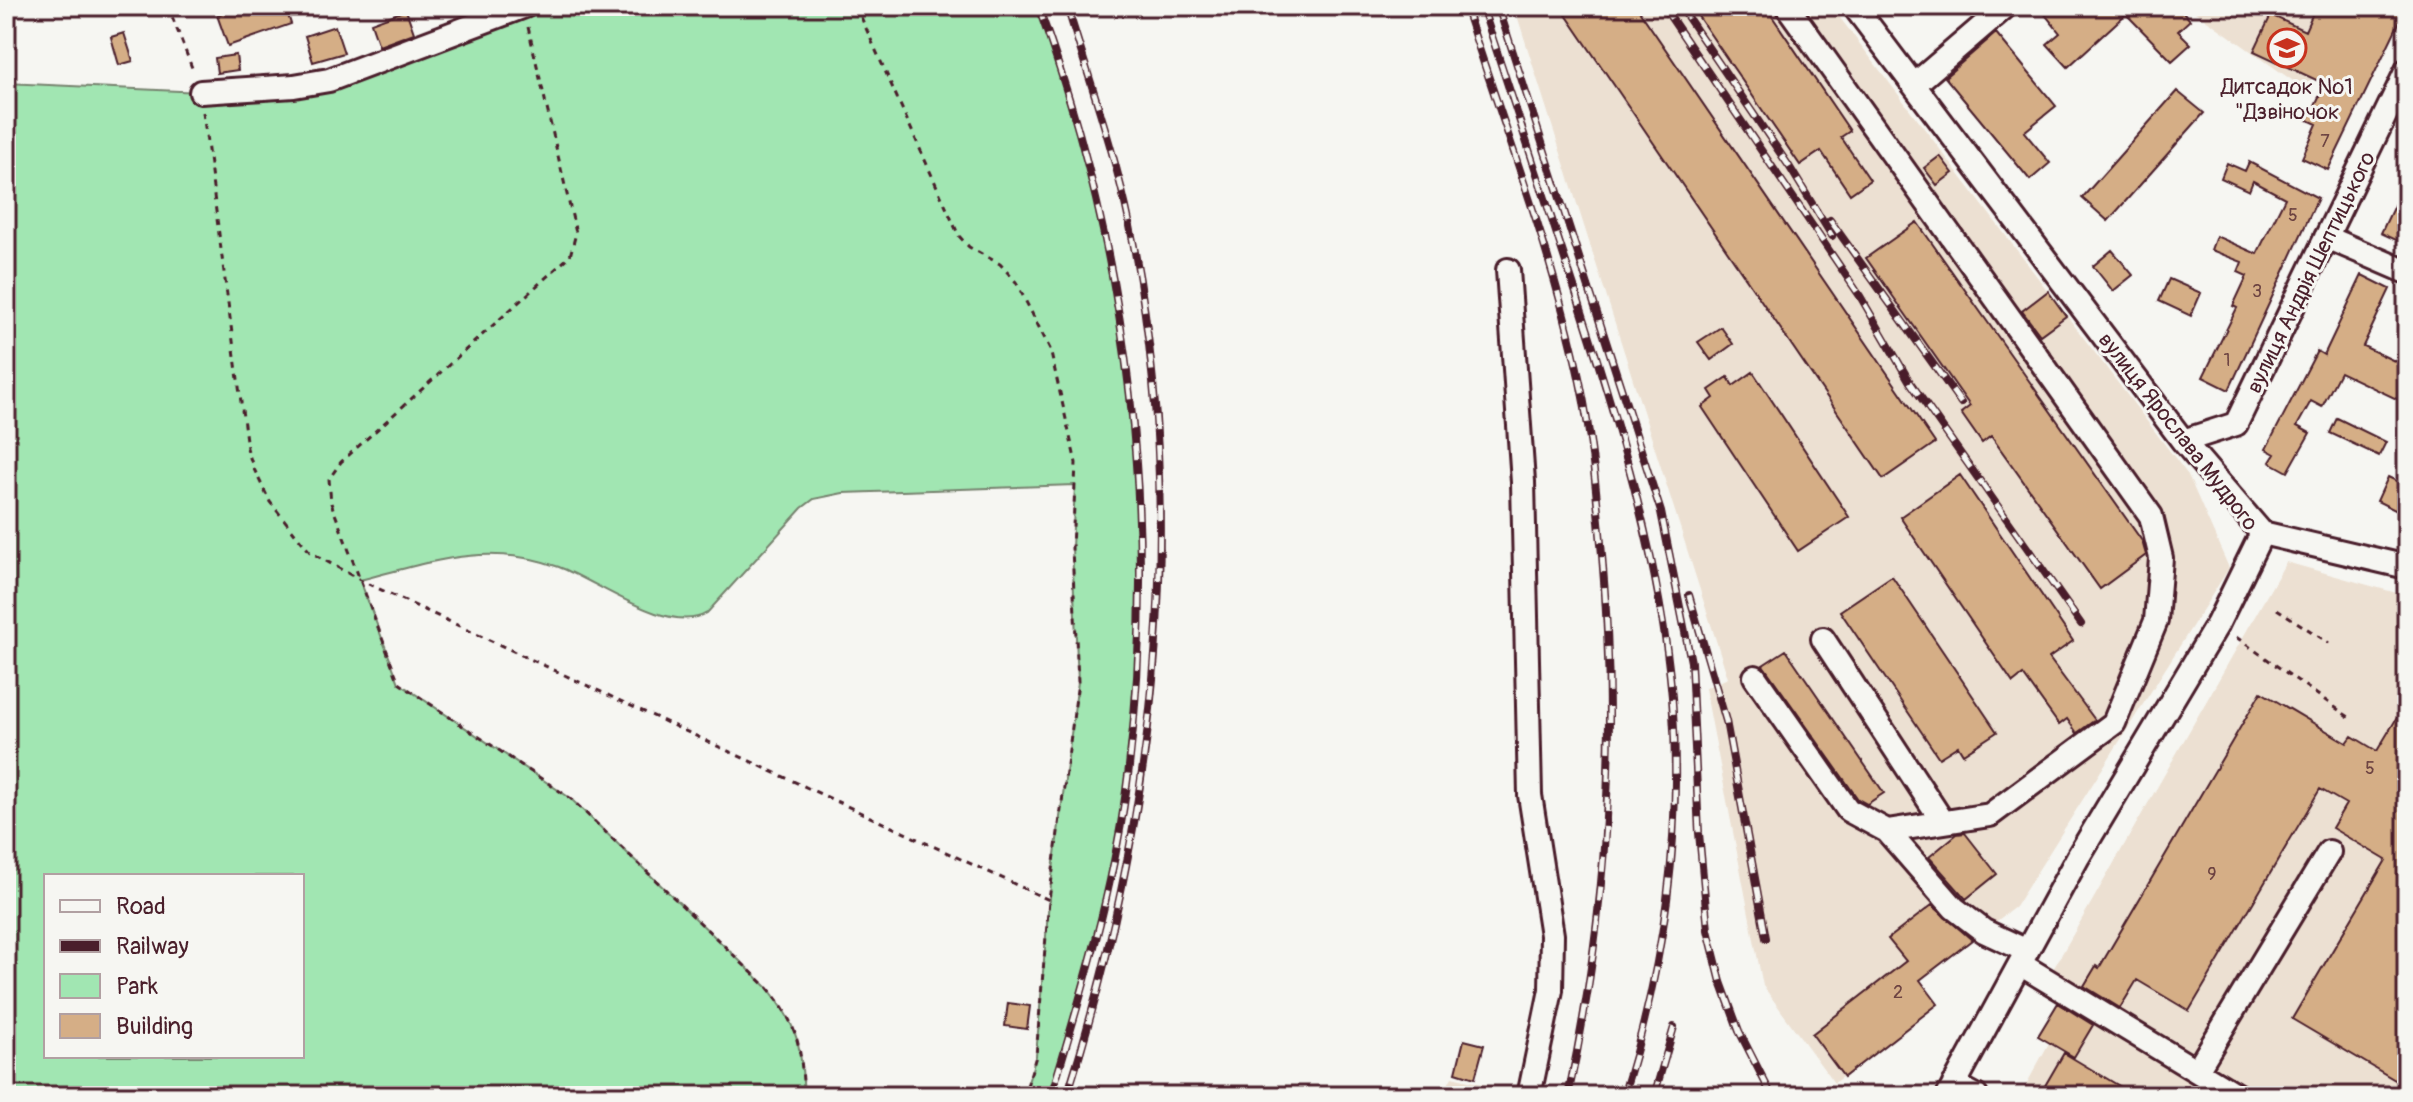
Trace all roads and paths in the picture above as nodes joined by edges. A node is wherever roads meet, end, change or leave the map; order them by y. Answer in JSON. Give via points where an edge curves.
{"nodes":[{"id":1,"x":168,"y":6,"type":"edge"},
{"id":2,"x":856,"y":6,"type":"edge"},
{"id":3,"x":1787,"y":6,"type":"edge"},
{"id":4,"x":1854,"y":6,"type":"edge"},
{"id":5,"x":2006,"y":6,"type":"edge"},
{"id":6,"x":524,"y":7,"type":"edge"},
{"id":7,"x":2407,"y":70,"type":"edge"},
{"id":8,"x":1914,"y":85,"type":"junction"},
{"id":9,"x":201,"y":92,"type":"junction"},
{"id":10,"x":2326,"y":237,"type":"junction"},
{"id":11,"x":1508,"y":270,"type":"dead end"},
{"id":12,"x":2407,"y":272,"type":"edge"},
{"id":13,"x":2183,"y":441,"type":"junction"},
{"id":14,"x":2262,"y":533,"type":"junction"},
{"id":15,"x":2407,"y":567,"type":"edge"},
{"id":16,"x":360,"y":580,"type":"junction"},
{"id":17,"x":2277,"y":609,"type":"dead end"},
{"id":18,"x":2236,"y":637,"type":"dead end"},
{"id":19,"x":1823,"y":639,"type":"dead end"},
{"id":20,"x":2329,"y":643,"type":"dead end"},
{"id":21,"x":1755,"y":677,"type":"dead end"},
{"id":22,"x":2353,"y":720,"type":"dead end"},
{"id":23,"x":1943,"y":822,"type":"junction"},
{"id":24,"x":1887,"y":831,"type":"junction"},
{"id":25,"x":2329,"y":852,"type":"dead end"},
{"id":26,"x":1049,"y":900,"type":"junction"},
{"id":27,"x":2023,"y":957,"type":"junction"},
{"id":28,"x":2197,"y":1070,"type":"junction"},
{"id":29,"x":6,"y":1085,"type":"edge"},
{"id":30,"x":1951,"y":1090,"type":"edge"},
{"id":31,"x":19,"y":1096,"type":"edge"},
{"id":32,"x":804,"y":1096,"type":"edge"},
{"id":33,"x":1024,"y":1096,"type":"edge"},
{"id":34,"x":1529,"y":1096,"type":"edge"},
{"id":35,"x":1976,"y":1096,"type":"edge"},
{"id":36,"x":2238,"y":1096,"type":"edge"}],
"edges":[{"from":1,"to":9,"type":"path"},
{"from":2,"to":26,"type":"path","via":[[952,223],[969,247],[1000,264],[1016,282],[1050,349],[1061,388],[1076,463],[1072,548],[1078,682]]},
{"from":3,"to":23,"type":"street","via":[[2151,516],[2161,558],[2156,621],[2114,723],[1990,815]]},
{"from":4,"to":8,"type":"street","name":"вулиця Ярослава Мудрого"},
{"from":5,"to":8,"type":"street"},
{"from":6,"to":9,"type":"street","via":[[329,80]]},
{"from":6,"to":16,"type":"path","via":[[575,246],[333,470],[328,485],[331,503]]},
{"from":7,"to":10,"type":"street","name":"вулиця Андрія Шептицького"},
{"from":8,"to":13,"type":"street","name":"вулиця Ярослава Мудрого"},
{"from":9,"to":16,"type":"path","via":[[253,467],[274,509],[310,552]]},
{"from":10,"to":12,"type":"street"},
{"from":10,"to":13,"type":"street","name":"вулиця Андрія Шептицького","via":[[2236,424]]},
{"from":11,"to":34,"type":"street","via":[[1523,482],[1530,795],[1552,935],[1551,990]]},
{"from":13,"to":14,"type":"street","name":"вулиця Ярослава Мудрого"},
{"from":14,"to":15,"type":"street"},
{"from":14,"to":27,"type":"street","name":"вулиця Ярослава Мудрого","via":[[2217,625]]},
{"from":16,"to":26,"type":"path"},
{"from":16,"to":32,"type":"path","via":[[399,683],[570,798],[768,988],[794,1025]]},
{"from":17,"to":20,"type":"path"},
{"from":18,"to":22,"type":"path"},
{"from":19,"to":23,"type":"street"},
{"from":21,"to":24,"type":"street","via":[[1848,810]]},
{"from":23,"to":24,"type":"street"},
{"from":24,"to":27,"type":"street","via":[[1954,908]]},
{"from":25,"to":28,"type":"street"},
{"from":26,"to":33,"type":"path","via":[[1036,1056]]},
{"from":27,"to":28,"type":"street"},
{"from":27,"to":30,"type":"street","name":"вулиця Ярослава Мудрого"},
{"from":28,"to":36,"type":"street"},
{"from":29,"to":31,"type":"path"},
{"from":30,"to":35,"type":"street"}]}
